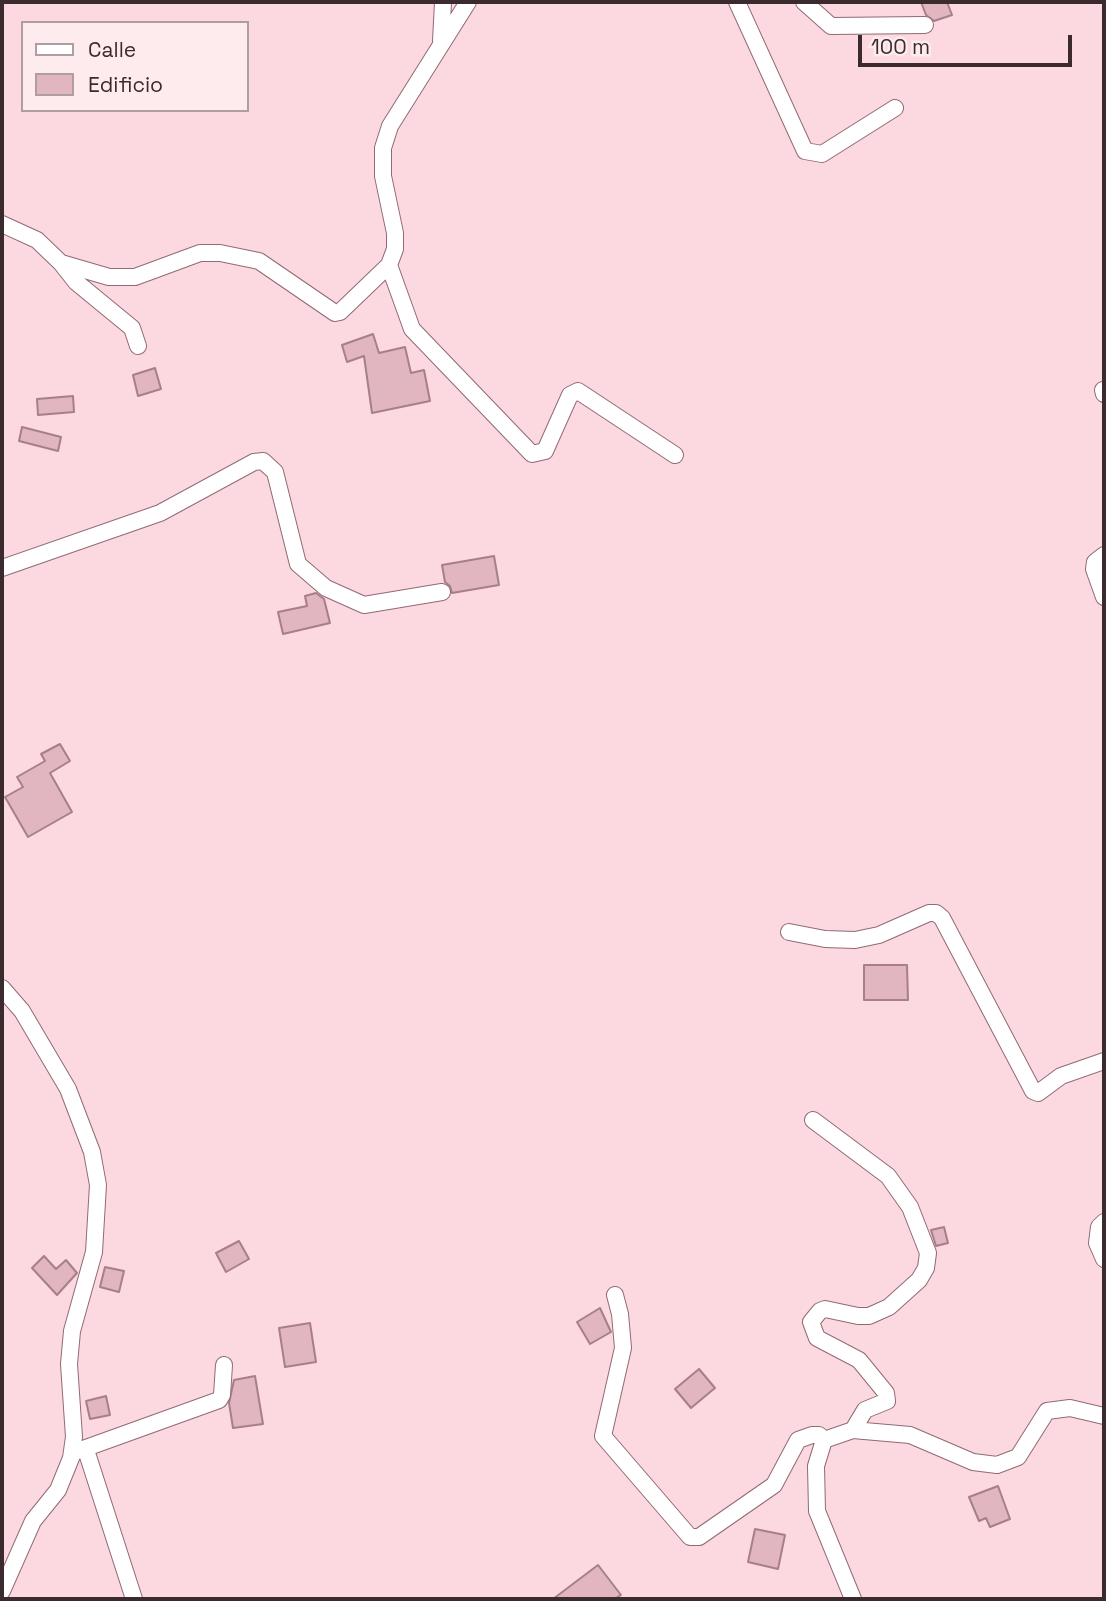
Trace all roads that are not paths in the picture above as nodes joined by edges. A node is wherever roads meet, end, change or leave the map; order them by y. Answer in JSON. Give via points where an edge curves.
{"nodes":[{"id":1,"x":443,"y":2,"type":"edge"},
{"id":2,"x":468,"y":2,"type":"edge"},
{"id":3,"x":737,"y":2,"type":"edge"},
{"id":4,"x":804,"y":2,"type":"edge"},
{"id":5,"x":925,"y":25,"type":"dead end"},
{"id":6,"x":441,"y":44,"type":"junction"},
{"id":7,"x":895,"y":108,"type":"dead end"},
{"id":8,"x":2,"y":224,"type":"edge"},
{"id":9,"x":61,"y":263,"type":"junction"},
{"id":10,"x":389,"y":264,"type":"junction"},
{"id":11,"x":138,"y":346,"type":"dead end"},
{"id":12,"x":675,"y":455,"type":"dead end"},
{"id":13,"x":1104,"y":555,"type":"edge"},
{"id":14,"x":2,"y":568,"type":"edge"},
{"id":15,"x":442,"y":592,"type":"dead end"},
{"id":16,"x":1104,"y":597,"type":"edge"},
{"id":17,"x":789,"y":932,"type":"dead end"},
{"id":18,"x":2,"y":988,"type":"edge"},
{"id":19,"x":1104,"y":1061,"type":"edge"},
{"id":20,"x":813,"y":1120,"type":"dead end"},
{"id":21,"x":1104,"y":1222,"type":"edge"},
{"id":22,"x":1104,"y":1259,"type":"edge"},
{"id":23,"x":615,"y":1295,"type":"dead end"},
{"id":24,"x":224,"y":1365,"type":"dead end"},
{"id":25,"x":1104,"y":1416,"type":"edge"},
{"id":26,"x":853,"y":1430,"type":"junction"},
{"id":27,"x":824,"y":1440,"type":"junction"},
{"id":28,"x":79,"y":1452,"type":"junction"},
{"id":29,"x":2,"y":1591,"type":"edge"},
{"id":30,"x":134,"y":1599,"type":"edge"},
{"id":31,"x":853,"y":1599,"type":"edge"}],
"edges":[{"from":1,"to":6,"type":"street"},
{"from":2,"to":6,"type":"street"},
{"from":3,"to":7,"type":"street","via":[[805,151],[822,154]]},
{"from":4,"to":5,"type":"street","via":[[831,26]]},
{"from":6,"to":10,"type":"street","via":[[390,126],[383,148],[383,176],[395,233]]},
{"from":8,"to":9,"type":"street","via":[[37,240]]},
{"from":9,"to":10,"type":"street","via":[[122,278],[180,258],[220,253],[259,261],[335,313],[344,310]]},
{"from":9,"to":11,"type":"street","via":[[76,282],[132,328]]},
{"from":10,"to":12,"type":"street","via":[[412,329],[533,454],[545,451],[570,395],[578,391]]},
{"from":13,"to":16,"type":"street","via":[[1094,569]]},
{"from":14,"to":15,"type":"street","via":[[160,513],[263,461],[275,472],[298,564],[326,589],[364,605]]},
{"from":17,"to":19,"type":"street","via":[[855,940],[936,913],[1033,1091],[1038,1093],[1061,1076]]},
{"from":18,"to":28,"type":"street","via":[[22,1011],[68,1089],[92,1152],[98,1185],[94,1252],[71,1342]]},
{"from":20,"to":26,"type":"street","via":[[888,1176],[910,1207],[928,1253],[919,1280],[889,1307],[869,1316],[825,1310],[811,1322],[817,1338],[859,1360],[886,1393],[887,1401],[865,1410]]},
{"from":21,"to":22,"type":"street","via":[[1098,1227],[1097,1243]]},
{"from":23,"to":27,"type":"street","via":[[623,1348],[603,1436],[690,1537],[699,1537],[774,1485],[799,1440],[812,1435]]},
{"from":24,"to":28,"type":"street","via":[[219,1400]]},
{"from":25,"to":26,"type":"street","via":[[1070,1408],[1047,1411],[1018,1457],[997,1465],[973,1462],[909,1435]]},
{"from":26,"to":27,"type":"street"},
{"from":27,"to":31,"type":"street","via":[[816,1465],[817,1511]]},
{"from":28,"to":29,"type":"street","via":[[58,1490],[33,1521]]},
{"from":28,"to":30,"type":"street"}]}
